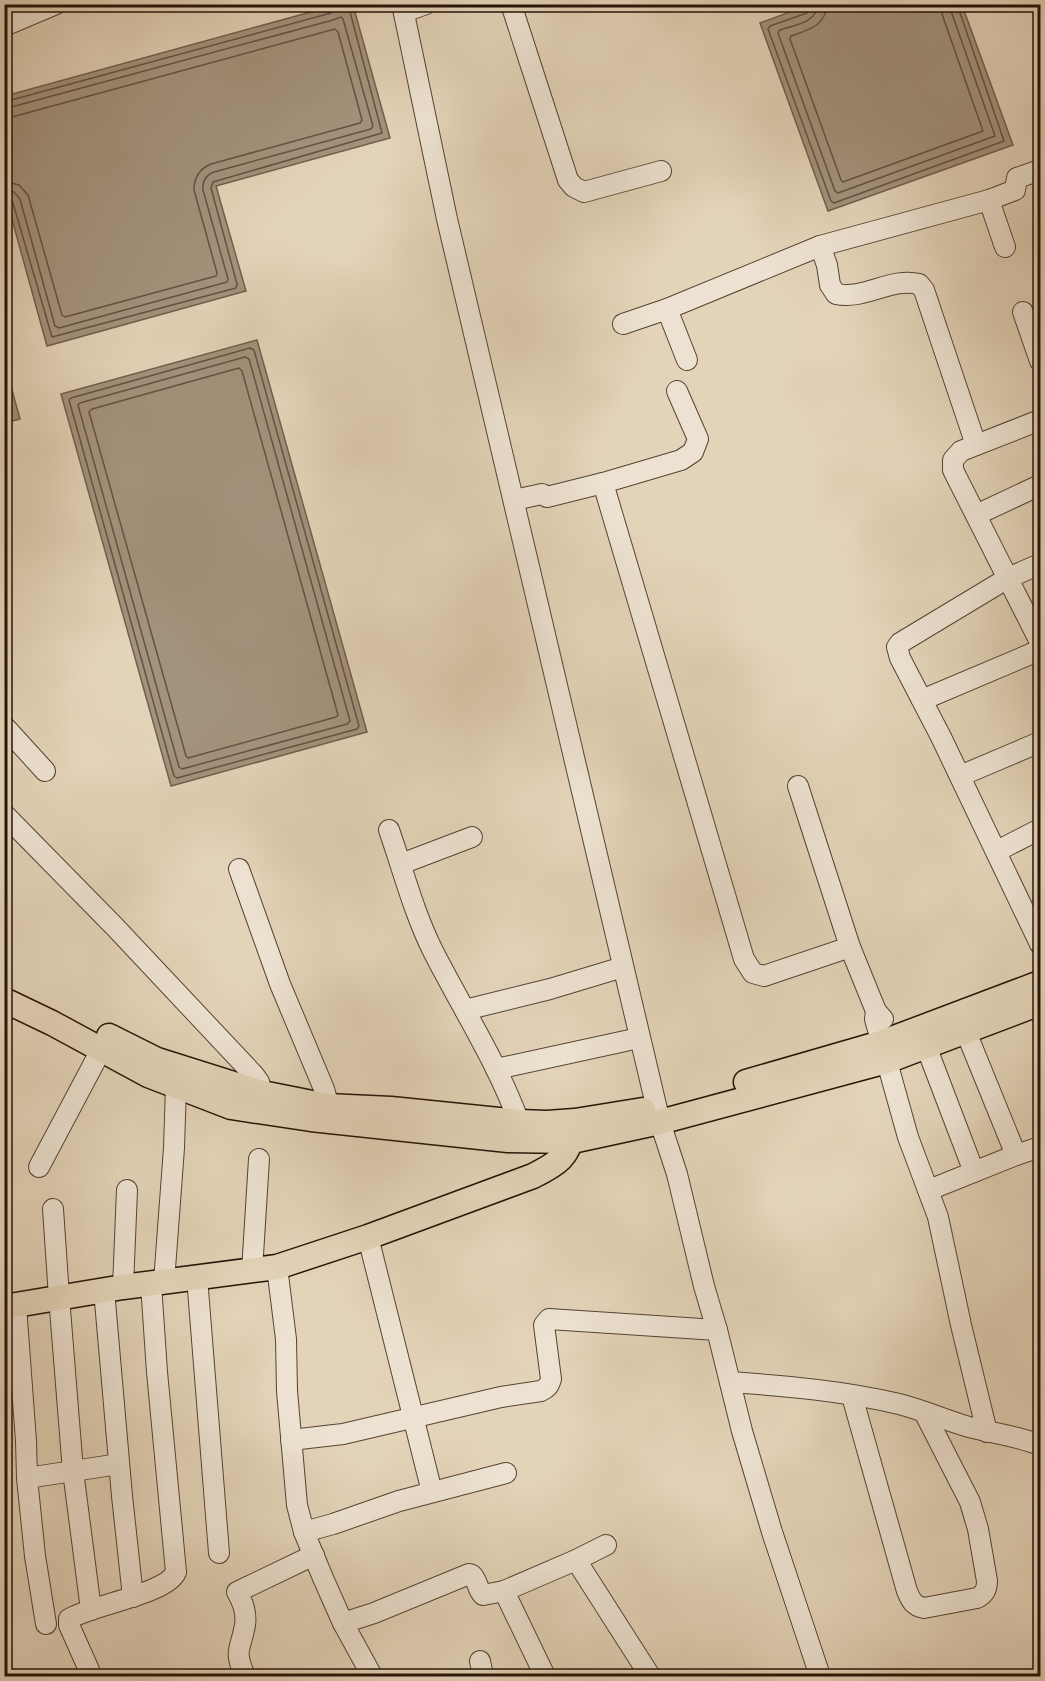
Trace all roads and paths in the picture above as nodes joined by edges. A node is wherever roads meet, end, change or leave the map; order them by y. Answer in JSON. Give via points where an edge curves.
{"nodes":[{"id":1,"x":56,"y":4,"type":"edge"},
{"id":2,"x":426,"y":4,"type":"edge"},
{"id":3,"x":511,"y":4,"type":"edge"},
{"id":4,"x":403,"y":8,"type":"edge"},
{"id":5,"x":4,"y":26,"type":"edge"},
{"id":6,"x":1041,"y":170,"type":"edge"},
{"id":7,"x":662,"y":171,"type":"dead end"},
{"id":8,"x":989,"y":200,"type":"junction"},
{"id":9,"x":820,"y":246,"type":"junction"},
{"id":10,"x":1005,"y":247,"type":"dead end"},
{"id":11,"x":667,"y":309,"type":"junction"},
{"id":12,"x":1023,"y":312,"type":"dead end"},
{"id":13,"x":623,"y":324,"type":"dead end"},
{"id":14,"x":687,"y":360,"type":"dead end"},
{"id":15,"x":1041,"y":361,"type":"edge"},
{"id":16,"x":677,"y":391,"type":"dead end"},
{"id":17,"x":1041,"y":420,"type":"edge"},
{"id":18,"x":976,"y":445,"type":"junction"},
{"id":19,"x":603,"y":483,"type":"junction"},
{"id":20,"x":1041,"y":485,"type":"edge"},
{"id":21,"x":515,"y":505,"type":"junction"},
{"id":22,"x":976,"y":515,"type":"junction"},
{"id":23,"x":1041,"y":564,"type":"edge"},
{"id":24,"x":1008,"y":578,"type":"junction"},
{"id":25,"x":1041,"y":642,"type":"edge"},
{"id":26,"x":1041,"y":650,"type":"edge"},
{"id":27,"x":922,"y":700,"type":"junction"},
{"id":28,"x":4,"y":726,"type":"edge"},
{"id":29,"x":1041,"y":742,"type":"edge"},
{"id":30,"x":45,"y":771,"type":"dead end"},
{"id":31,"x":960,"y":776,"type":"junction"},
{"id":32,"x":798,"y":786,"type":"dead end"},
{"id":33,"x":4,"y":814,"type":"edge"},
{"id":34,"x":1041,"y":829,"type":"edge"},
{"id":35,"x":389,"y":830,"type":"dead end"},
{"id":36,"x":472,"y":837,"type":"dead end"},
{"id":37,"x":997,"y":851,"type":"junction"},
{"id":38,"x":401,"y":864,"type":"junction"},
{"id":39,"x":239,"y":869,"type":"dead end"},
{"id":40,"x":1038,"y":931,"type":"edge"},
{"id":41,"x":850,"y":947,"type":"junction"},
{"id":42,"x":624,"y":967,"type":"junction"},
{"id":43,"x":1041,"y":983,"type":"edge"},
{"id":44,"x":4,"y":985,"type":"edge"},
{"id":45,"x":4,"y":1000,"type":"edge"},
{"id":46,"x":1041,"y":1003,"type":"edge"},
{"id":47,"x":465,"y":1010,"type":"junction"},
{"id":48,"x":966,"y":1032,"type":"junction"},
{"id":49,"x":639,"y":1038,"type":"junction"},
{"id":50,"x":926,"y":1046,"type":"junction"},
{"id":51,"x":886,"y":1048,"type":"junction"},
{"id":52,"x":100,"y":1050,"type":"junction"},
{"id":53,"x":496,"y":1069,"type":"junction"},
{"id":54,"x":176,"y":1086,"type":"junction"},
{"id":55,"x":262,"y":1094,"type":"junction"},
{"id":56,"x":326,"y":1113,"type":"junction"},
{"id":57,"x":658,"y":1115,"type":"junction"},
{"id":58,"x":519,"y":1122,"type":"junction"},
{"id":59,"x":574,"y":1131,"type":"junction"},
{"id":60,"x":1041,"y":1147,"type":"edge"},
{"id":61,"x":1016,"y":1155,"type":"junction"},
{"id":62,"x":259,"y":1159,"type":"dead end"},
{"id":63,"x":39,"y":1167,"type":"dead end"},
{"id":64,"x":974,"y":1172,"type":"junction"},
{"id":65,"x":127,"y":1190,"type":"dead end"},
{"id":66,"x":929,"y":1190,"type":"junction"},
{"id":67,"x":53,"y":1209,"type":"dead end"},
{"id":68,"x":368,"y":1237,"type":"junction"},
{"id":69,"x":277,"y":1268,"type":"junction"},
{"id":70,"x":252,"y":1270,"type":"junction"},
{"id":71,"x":197,"y":1277,"type":"junction"},
{"id":72,"x":157,"y":1283,"type":"junction"},
{"id":73,"x":114,"y":1288,"type":"junction"},
{"id":74,"x":59,"y":1297,"type":"junction"},
{"id":75,"x":10,"y":1306,"type":"edge"},
{"id":76,"x":717,"y":1330,"type":"junction"},
{"id":77,"x":730,"y":1382,"type":"junction"},
{"id":78,"x":852,"y":1396,"type":"junction"},
{"id":79,"x":924,"y":1412,"type":"junction"},
{"id":80,"x":413,"y":1416,"type":"junction"},
{"id":81,"x":987,"y":1432,"type":"junction"},
{"id":82,"x":291,"y":1440,"type":"junction"},
{"id":83,"x":1041,"y":1445,"type":"edge"},
{"id":84,"x":119,"y":1464,"type":"junction"},
{"id":85,"x":74,"y":1472,"type":"junction"},
{"id":86,"x":506,"y":1473,"type":"dead end"},
{"id":87,"x":27,"y":1478,"type":"junction"},
{"id":88,"x":432,"y":1492,"type":"junction"},
{"id":89,"x":304,"y":1532,"type":"junction"},
{"id":90,"x":606,"y":1545,"type":"dead end"},
{"id":91,"x":219,"y":1553,"type":"dead end"},
{"id":92,"x":314,"y":1555,"type":"junction"},
{"id":93,"x":576,"y":1560,"type":"junction"},
{"id":94,"x":504,"y":1591,"type":"junction"},
{"id":95,"x":134,"y":1597,"type":"junction"},
{"id":96,"x":91,"y":1610,"type":"junction"},
{"id":97,"x":343,"y":1623,"type":"junction"},
{"id":98,"x":46,"y":1624,"type":"dead end"},
{"id":99,"x":89,"y":1670,"type":"dead end"},
{"id":100,"x":245,"y":1677,"type":"edge"},
{"id":101,"x":372,"y":1677,"type":"edge"},
{"id":102,"x":545,"y":1677,"type":"edge"},
{"id":103,"x":650,"y":1677,"type":"edge"},
{"id":104,"x":820,"y":1677,"type":"edge"}],
"edges":[{"from":1,"to":5,"type":"street"},
{"from":2,"to":4,"type":"street"},
{"from":3,"to":7,"type":"street","via":[[568,180],[574,187],[584,192]]},
{"from":4,"to":21,"type":"street","via":[[447,219]]},
{"from":6,"to":8,"type":"street","via":[[1017,177],[1016,190]]},
{"from":8,"to":9,"type":"street"},
{"from":8,"to":10,"type":"street"},
{"from":9,"to":11,"type":"street"},
{"from":9,"to":18,"type":"street","via":[[836,294],[904,282],[920,284]]},
{"from":11,"to":13,"type":"street"},
{"from":11,"to":14,"type":"street"},
{"from":12,"to":15,"type":"street"},
{"from":16,"to":19,"type":"street","via":[[698,439],[693,452],[681,460]]},
{"from":17,"to":18,"type":"street"},
{"from":18,"to":22,"type":"street","via":[[961,451],[952,464]]},
{"from":19,"to":21,"type":"street","via":[[547,497],[542,494]]},
{"from":19,"to":41,"type":"street","via":[[744,959],[753,973],[764,976]]},
{"from":20,"to":22,"type":"street"},
{"from":21,"to":42,"type":"street"},
{"from":22,"to":24,"type":"street"},
{"from":23,"to":24,"type":"street"},
{"from":24,"to":25,"type":"street"},
{"from":24,"to":27,"type":"street","via":[[897,647]]},
{"from":26,"to":27,"type":"street"},
{"from":27,"to":31,"type":"street"},
{"from":28,"to":30,"type":"street"},
{"from":29,"to":31,"type":"street"},
{"from":31,"to":37,"type":"street"},
{"from":32,"to":41,"type":"street"},
{"from":33,"to":55,"type":"street","via":[[254,1075]]},
{"from":34,"to":37,"type":"street"},
{"from":35,"to":38,"type":"street"},
{"from":36,"to":38,"type":"street"},
{"from":37,"to":40,"type":"street"},
{"from":38,"to":47,"type":"street","via":[[422,926]]},
{"from":39,"to":56,"type":"street","via":[[280,984],[324,1089]]},
{"from":41,"to":51,"type":"street","via":[[876,1011],[875,1019]]},
{"from":42,"to":47,"type":"street"},
{"from":42,"to":49,"type":"street"},
{"from":43,"to":51,"type":"main road"},
{"from":44,"to":55,"type":"main road","via":[[157,1060]]},
{"from":45,"to":52,"type":"main road"},
{"from":46,"to":48,"type":"main road"},
{"from":47,"to":53,"type":"street"},
{"from":48,"to":50,"type":"main road"},
{"from":48,"to":61,"type":"street"},
{"from":49,"to":53,"type":"street"},
{"from":49,"to":57,"type":"street"},
{"from":50,"to":51,"type":"main road"},
{"from":50,"to":64,"type":"street"},
{"from":51,"to":57,"type":"main road"},
{"from":51,"to":66,"type":"street","via":[[908,1137]]},
{"from":52,"to":54,"type":"main road"},
{"from":52,"to":63,"type":"street"},
{"from":53,"to":58,"type":"street"},
{"from":54,"to":56,"type":"main road","via":[[231,1107]]},
{"from":54,"to":72,"type":"street","via":[[174,1148]]},
{"from":55,"to":56,"type":"main road"},
{"from":56,"to":58,"type":"main road","via":[[391,1109]]},
{"from":56,"to":59,"type":"main road","via":[[508,1140]]},
{"from":57,"to":59,"type":"main road"},
{"from":57,"to":76,"type":"street"},
{"from":58,"to":59,"type":"main road","via":[[547,1123]]},
{"from":59,"to":68,"type":"main road","via":[[564,1157],[553,1166]]},
{"from":60,"to":61,"type":"street"},
{"from":61,"to":64,"type":"street"},
{"from":62,"to":70,"type":"street"},
{"from":64,"to":66,"type":"street"},
{"from":65,"to":73,"type":"street"},
{"from":66,"to":81,"type":"street"},
{"from":67,"to":74,"type":"street"},
{"from":68,"to":69,"type":"main road"},
{"from":68,"to":80,"type":"street"},
{"from":69,"to":70,"type":"main road"},
{"from":69,"to":82,"type":"street","via":[[286,1339]]},
{"from":70,"to":71,"type":"main road"},
{"from":71,"to":72,"type":"main road"},
{"from":71,"to":91,"type":"street"},
{"from":72,"to":73,"type":"main road"},
{"from":72,"to":95,"type":"street","via":[[157,1372],[176,1572],[174,1578]]},
{"from":73,"to":74,"type":"main road"},
{"from":73,"to":84,"type":"street"},
{"from":74,"to":75,"type":"main road"},
{"from":74,"to":85,"type":"street"},
{"from":75,"to":87,"type":"street"},
{"from":76,"to":77,"type":"street"},
{"from":76,"to":80,"type":"street","via":[[549,1319],[544,1326],[550,1379],[547,1389]]},
{"from":77,"to":78,"type":"street"},
{"from":77,"to":104,"type":"street","via":[[772,1532]]},
{"from":78,"to":79,"type":"street"},
{"from":78,"to":79,"type":"street","via":[[908,1591],[912,1602],[924,1608],[977,1598],[987,1588],[970,1502]]},
{"from":79,"to":81,"type":"street"},
{"from":80,"to":82,"type":"street","via":[[343,1434]]},
{"from":80,"to":88,"type":"street"},
{"from":81,"to":83,"type":"street"},
{"from":82,"to":89,"type":"street","via":[[297,1505]]},
{"from":84,"to":85,"type":"street"},
{"from":84,"to":95,"type":"street"},
{"from":85,"to":87,"type":"street"},
{"from":85,"to":96,"type":"street"},
{"from":86,"to":88,"type":"street"},
{"from":87,"to":98,"type":"street"},
{"from":88,"to":89,"type":"street"},
{"from":89,"to":92,"type":"street"},
{"from":90,"to":93,"type":"street"},
{"from":92,"to":97,"type":"street"},
{"from":92,"to":100,"type":"street","via":[[237,1592],[245,1612],[238,1657]]},
{"from":93,"to":94,"type":"street"},
{"from":93,"to":103,"type":"street"},
{"from":94,"to":97,"type":"street","via":[[483,1595],[474,1576],[469,1574]]},
{"from":94,"to":102,"type":"street"},
{"from":95,"to":96,"type":"street"},
{"from":96,"to":99,"type":"street","via":[[71,1617],[69,1622]]},
{"from":97,"to":101,"type":"street"}]}
